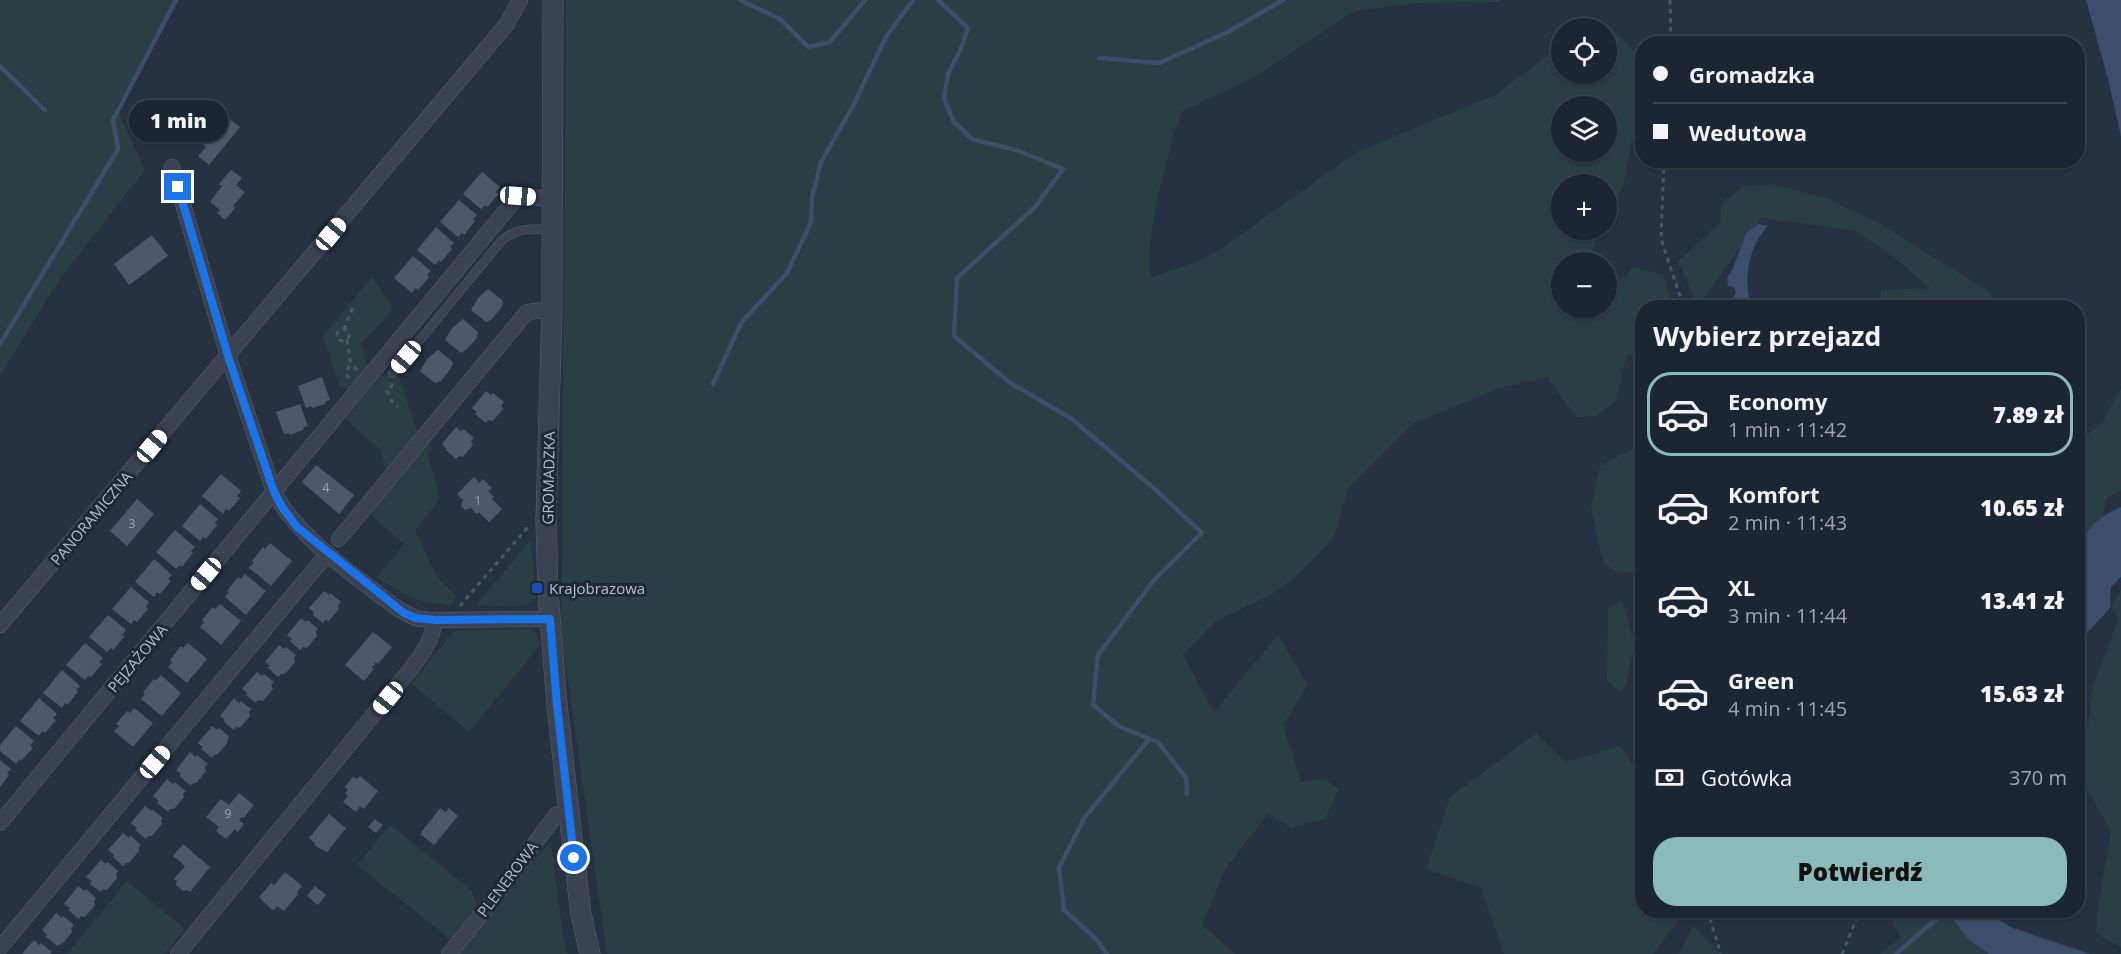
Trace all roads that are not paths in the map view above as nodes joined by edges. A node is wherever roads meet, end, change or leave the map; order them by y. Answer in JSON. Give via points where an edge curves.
{"nodes":[{"id":1,"x":520,"y":0,"type":"edge"},
{"id":2,"x":553,"y":0,"type":"edge"},
{"id":3,"x":172,"y":167,"type":"dead end"},
{"id":4,"x":552,"y":199,"type":"junction"},
{"id":5,"x":552,"y":229,"type":"junction"},
{"id":6,"x":552,"y":309,"type":"junction"},
{"id":7,"x":228,"y":356,"type":"junction"},
{"id":8,"x":392,"y":374,"type":"road end"},
{"id":9,"x":274,"y":492,"type":"junction"},
{"id":10,"x":339,"y":539,"type":"dead end"},
{"id":11,"x":328,"y":553,"type":"junction"},
{"id":12,"x":550,"y":619,"type":"junction"},
{"id":13,"x":435,"y":620,"type":"junction"},
{"id":14,"x":0,"y":625,"type":"edge"},
{"id":15,"x":570,"y":811,"type":"junction"},
{"id":16,"x":0,"y":823,"type":"edge"},
{"id":17,"x":0,"y":948,"type":"edge"},
{"id":18,"x":178,"y":954,"type":"edge"},
{"id":19,"x":449,"y":954,"type":"edge"},
{"id":20,"x":590,"y":954,"type":"edge"}],
"edges":[{"from":1,"to":7,"type":"street","name":"PANORAMICZNA","via":[[507,24]]},
{"from":2,"to":4,"type":"street","name":"GROMADZKA"},
{"from":3,"to":7,"type":"street"},
{"from":4,"to":5,"type":"street","name":"GROMADZKA"},
{"from":4,"to":9,"type":"street","name":"PEJZAŻOWA","via":[[518,196]]},
{"from":5,"to":6,"type":"street","name":"GROMADZKA"},
{"from":5,"to":8,"type":"lane","via":[[514,231],[502,240]]},
{"from":6,"to":10,"type":"street","via":[[527,312]]},
{"from":6,"to":12,"type":"street","name":"GROMADZKA","via":[[546,520]]},
{"from":7,"to":9,"type":"street"},
{"from":7,"to":14,"type":"street","name":"PANORAMICZNA"},
{"from":9,"to":11,"type":"street","via":[[297,527]]},
{"from":9,"to":16,"type":"street","name":"PEJZAŻOWA"},
{"from":11,"to":13,"type":"street","via":[[404,613]]},
{"from":11,"to":17,"type":"street"},
{"from":12,"to":13,"type":"street"},
{"from":12,"to":15,"type":"street","name":"GROMADZKA"},
{"from":13,"to":18,"type":"street","via":[[430,642],[410,670]]},
{"from":15,"to":19,"type":"street","name":"PLENEROWA","via":[[556,815]]},
{"from":15,"to":20,"type":"street","name":"GROMADZKA","via":[[581,914]]}]}
